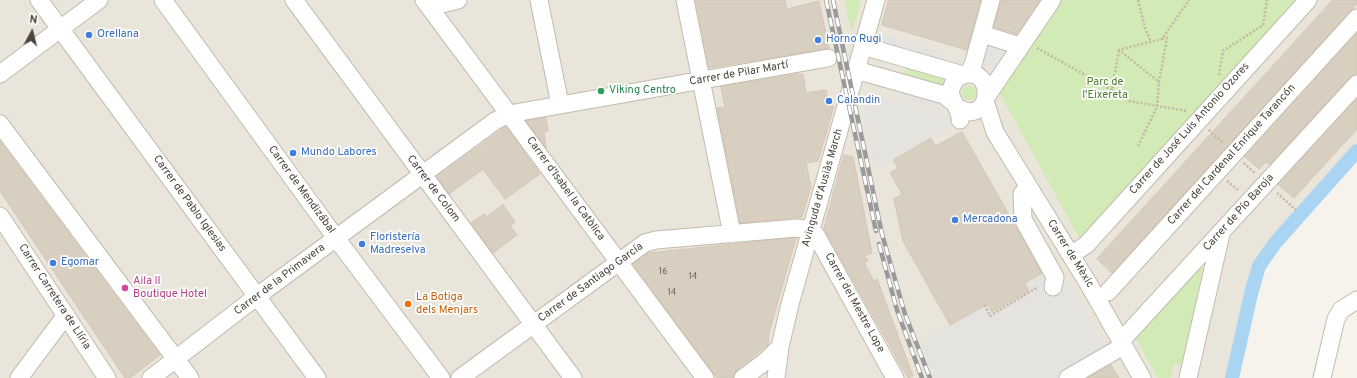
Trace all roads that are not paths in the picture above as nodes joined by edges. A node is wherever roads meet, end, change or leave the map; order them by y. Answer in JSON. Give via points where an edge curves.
{"nodes":[{"id":1,"x":39,"y":0,"type":"edge"},
{"id":2,"x":99,"y":0,"type":"edge"},
{"id":3,"x":163,"y":0,"type":"edge"},
{"id":4,"x":294,"y":0,"type":"edge"},
{"id":5,"x":458,"y":0,"type":"edge"},
{"id":6,"x":539,"y":0,"type":"edge"},
{"id":7,"x":685,"y":0,"type":"edge"},
{"id":8,"x":876,"y":0,"type":"edge"},
{"id":9,"x":991,"y":0,"type":"edge"},
{"id":10,"x":1052,"y":0,"type":"edge"},
{"id":11,"x":1308,"y":0,"type":"edge"},
{"id":12,"x":427,"y":4,"type":"edge"},
{"id":13,"x":1357,"y":18,"type":"edge"},
{"id":14,"x":61,"y":30,"type":"junction"},
{"id":15,"x":982,"y":34,"type":"junction"},
{"id":16,"x":1022,"y":43,"type":"junction"},
{"id":17,"x":863,"y":46,"type":"junction"},
{"id":18,"x":828,"y":58,"type":"dead end"},
{"id":19,"x":856,"y":70,"type":"junction"},
{"id":20,"x":0,"y":74,"type":"edge"},
{"id":21,"x":965,"y":75,"type":"junction"},
{"id":22,"x":700,"y":80,"type":"junction"},
{"id":23,"x":1357,"y":84,"type":"edge"},
{"id":24,"x":986,"y":98,"type":"junction"},
{"id":25,"x":560,"y":104,"type":"junction"},
{"id":26,"x":959,"y":110,"type":"junction"},
{"id":27,"x":509,"y":114,"type":"junction"},
{"id":28,"x":0,"y":124,"type":"edge"},
{"id":29,"x":995,"y":132,"type":"junction"},
{"id":30,"x":423,"y":175,"type":"junction"},
{"id":31,"x":1028,"y":187,"type":"junction"},
{"id":32,"x":1,"y":218,"type":"edge"},
{"id":33,"x":810,"y":230,"type":"junction"},
{"id":34,"x":732,"y":234,"type":"junction"},
{"id":35,"x":1221,"y":234,"type":"junction"},
{"id":36,"x":336,"y":238,"type":"junction"},
{"id":37,"x":1071,"y":255,"type":"junction"},
{"id":38,"x":618,"y":262,"type":"junction"},
{"id":39,"x":1054,"y":282,"type":"road end"},
{"id":40,"x":1108,"y":292,"type":"dead end"},
{"id":41,"x":256,"y":297,"type":"junction"},
{"id":42,"x":1357,"y":300,"type":"edge"},
{"id":43,"x":66,"y":315,"type":"junction"},
{"id":44,"x":534,"y":324,"type":"junction"},
{"id":45,"x":1122,"y":344,"type":"junction"},
{"id":46,"x":780,"y":347,"type":"junction"},
{"id":47,"x":176,"y":360,"type":"junction"},
{"id":48,"x":777,"y":376,"type":"edge"},
{"id":49,"x":19,"y":378,"type":"edge"},
{"id":50,"x":107,"y":378,"type":"edge"},
{"id":51,"x":151,"y":378,"type":"edge"},
{"id":52,"x":190,"y":378,"type":"edge"},
{"id":53,"x":317,"y":378,"type":"edge"},
{"id":54,"x":441,"y":378,"type":"edge"},
{"id":55,"x":460,"y":378,"type":"edge"},
{"id":56,"x":573,"y":378,"type":"edge"},
{"id":57,"x":706,"y":378,"type":"edge"},
{"id":58,"x":743,"y":378,"type":"edge"},
{"id":59,"x":894,"y":378,"type":"edge"},
{"id":60,"x":1068,"y":378,"type":"edge"},
{"id":61,"x":1142,"y":378,"type":"edge"},
{"id":62,"x":1188,"y":378,"type":"edge"},
{"id":63,"x":1322,"y":378,"type":"edge"}],
"edges":[{"from":1,"to":14,"type":"street","name":"Carrer de Pablo Iglesias"},
{"from":2,"to":14,"type":"street"},
{"from":3,"to":36,"type":"street","name":"Carrer de Mendizábal"},
{"from":4,"to":30,"type":"street","name":"Carrer de Colom"},
{"from":5,"to":12,"type":"street"},
{"from":6,"to":25,"type":"street"},
{"from":7,"to":22,"type":"street"},
{"from":8,"to":17,"type":"street","name":"Avinguda d'Ausiàs March"},
{"from":9,"to":15,"type":"street"},
{"from":10,"to":16,"type":"street"},
{"from":11,"to":37,"type":"street","name":"Carrer de José Luis Antonio Ozores","via":[[1086,245]]},
{"from":12,"to":27,"type":"street","name":"Carrer d'Isabel la Catòlica"},
{"from":13,"to":40,"type":"street","name":"Carrer del Cardenal Enrique Tarancón"},
{"from":14,"to":20,"type":"street"},
{"from":14,"to":41,"type":"street","name":"Carrer de Pablo Iglesias"},
{"from":15,"to":16,"type":"street"},
{"from":15,"to":21,"type":"street","via":[[972,70]]},
{"from":16,"to":24,"type":"street"},
{"from":17,"to":19,"type":"street","name":"Avinguda d'Ausiàs March"},
{"from":17,"to":21,"type":"street"},
{"from":18,"to":22,"type":"street","name":"Carrer de Pilar Martí"},
{"from":19,"to":26,"type":"street","name":"Carrer de Mèxic","via":[[944,95]]},
{"from":19,"to":33,"type":"street","name":"Avinguda d'Ausiàs March"},
{"from":21,"to":24,"type":"street","via":[[973,75],[986,85]]},
{"from":21,"to":26,"type":"street","via":[[958,78],[951,87],[951,97]]},
{"from":22,"to":25,"type":"street","name":"Carrer de Pilar Martí"},
{"from":22,"to":34,"type":"street"},
{"from":23,"to":35,"type":"street","name":"Carrer de Pío Baroja"},
{"from":24,"to":26,"type":"street","via":[[978,109]]},
{"from":24,"to":29,"type":"street","name":"Carrer de Mèxic"},
{"from":25,"to":27,"type":"street","name":"Carrer de Pilar Martí"},
{"from":26,"to":29,"type":"street","name":"Carrer de Mèxic","via":[[975,116]]},
{"from":27,"to":30,"type":"street","name":"Carrer de la Primavera","via":[[495,121]]},
{"from":27,"to":38,"type":"street","name":"Carrer d'Isabel la Catòlica"},
{"from":28,"to":47,"type":"street"},
{"from":29,"to":31,"type":"street","name":"Carrer de Mèxic"},
{"from":30,"to":36,"type":"street","name":"Carrer de la Primavera"},
{"from":30,"to":44,"type":"street","name":"Carrer de Colom"},
{"from":31,"to":37,"type":"street","name":"Carrer de Mèxic"},
{"from":31,"to":39,"type":"street","via":[[1022,194],[1023,219]]},
{"from":32,"to":43,"type":"street","name":"Carrer Carretera de Llíria"},
{"from":33,"to":34,"type":"street","name":"Carrer de Santiago García","via":[[797,228]]},
{"from":33,"to":46,"type":"street","name":"Avinguda d'Ausiàs March"},
{"from":33,"to":59,"type":"street","name":"Carrer del Mestre Lope","via":[[828,255]]},
{"from":34,"to":38,"type":"street","name":"Carrer de Santiago García","via":[[650,242]]},
{"from":35,"to":45,"type":"street","name":"Carrer de Pío Baroja"},
{"from":35,"to":62,"type":"street"},
{"from":36,"to":41,"type":"street","name":"Carrer de la Primavera"},
{"from":36,"to":54,"type":"street","name":"Carrer de Mendizábal"},
{"from":37,"to":45,"type":"street","name":"Carrer de Mèxic"},
{"from":38,"to":44,"type":"street","name":"Carrer de Santiago García"},
{"from":38,"to":57,"type":"street","name":"Carrer d'Isabel la Catòlica"},
{"from":41,"to":47,"type":"street","name":"Carrer de la Primavera"},
{"from":41,"to":53,"type":"street","name":"Carrer de Pablo Iglesias"},
{"from":42,"to":63,"type":"street","via":[[1341,310],[1336,319]]},
{"from":43,"to":49,"type":"street"},
{"from":43,"to":50,"type":"street","name":"Carrer Carretera de Llíria"},
{"from":44,"to":55,"type":"street","name":"Carrer de Santiago García"},
{"from":44,"to":56,"type":"street","name":"Carrer de Colom"},
{"from":45,"to":60,"type":"street","name":"Carrer de Pío Baroja"},
{"from":45,"to":61,"type":"street","name":"Carrer de Mèxic"},
{"from":46,"to":48,"type":"street","name":"Avinguda d'Ausiàs March"},
{"from":46,"to":58,"type":"street","via":[[770,358]]},
{"from":47,"to":51,"type":"street","name":"Carrer de la Primavera"},
{"from":47,"to":52,"type":"street"}]}
